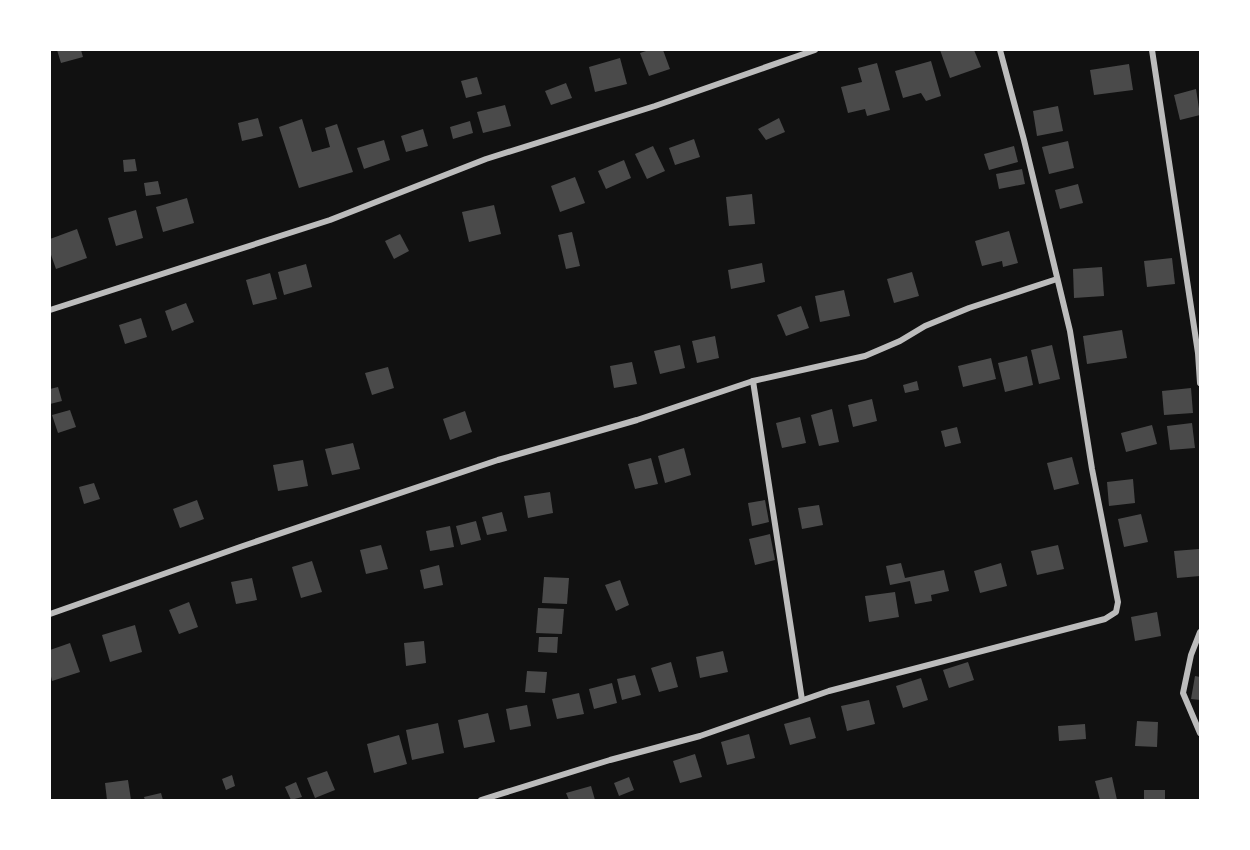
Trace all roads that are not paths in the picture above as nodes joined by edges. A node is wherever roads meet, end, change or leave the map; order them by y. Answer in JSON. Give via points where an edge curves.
{"nodes":[{"id":1,"x":815,"y":50,"type":"edge"},
{"id":2,"x":1000,"y":50,"type":"edge"},
{"id":3,"x":1152,"y":50,"type":"edge"},
{"id":4,"x":1057,"y":279,"type":"junction"},
{"id":5,"x":50,"y":310,"type":"edge"},
{"id":6,"x":753,"y":381,"type":"junction"},
{"id":7,"x":1200,"y":383,"type":"edge"},
{"id":8,"x":50,"y":614,"type":"edge"},
{"id":9,"x":1200,"y":632,"type":"edge"},
{"id":10,"x":802,"y":700,"type":"junction"},
{"id":11,"x":1200,"y":733,"type":"edge"},
{"id":12,"x":481,"y":801,"type":"edge"}],
"edges":[{"from":1,"to":5,"type":"street","via":[[486,159],[330,220]]},
{"from":2,"to":4,"type":"street"},
{"from":3,"to":7,"type":"street"},
{"from":4,"to":6,"type":"street","via":[[969,308],[865,356]]},
{"from":4,"to":10,"type":"street","via":[[1070,331],[1118,602],[1116,612],[1105,619]]},
{"from":6,"to":8,"type":"street","via":[[487,464]]},
{"from":6,"to":10,"type":"street"},
{"from":9,"to":11,"type":"street","via":[[1183,693]]},
{"from":10,"to":12,"type":"street","via":[[700,736]]}]}
